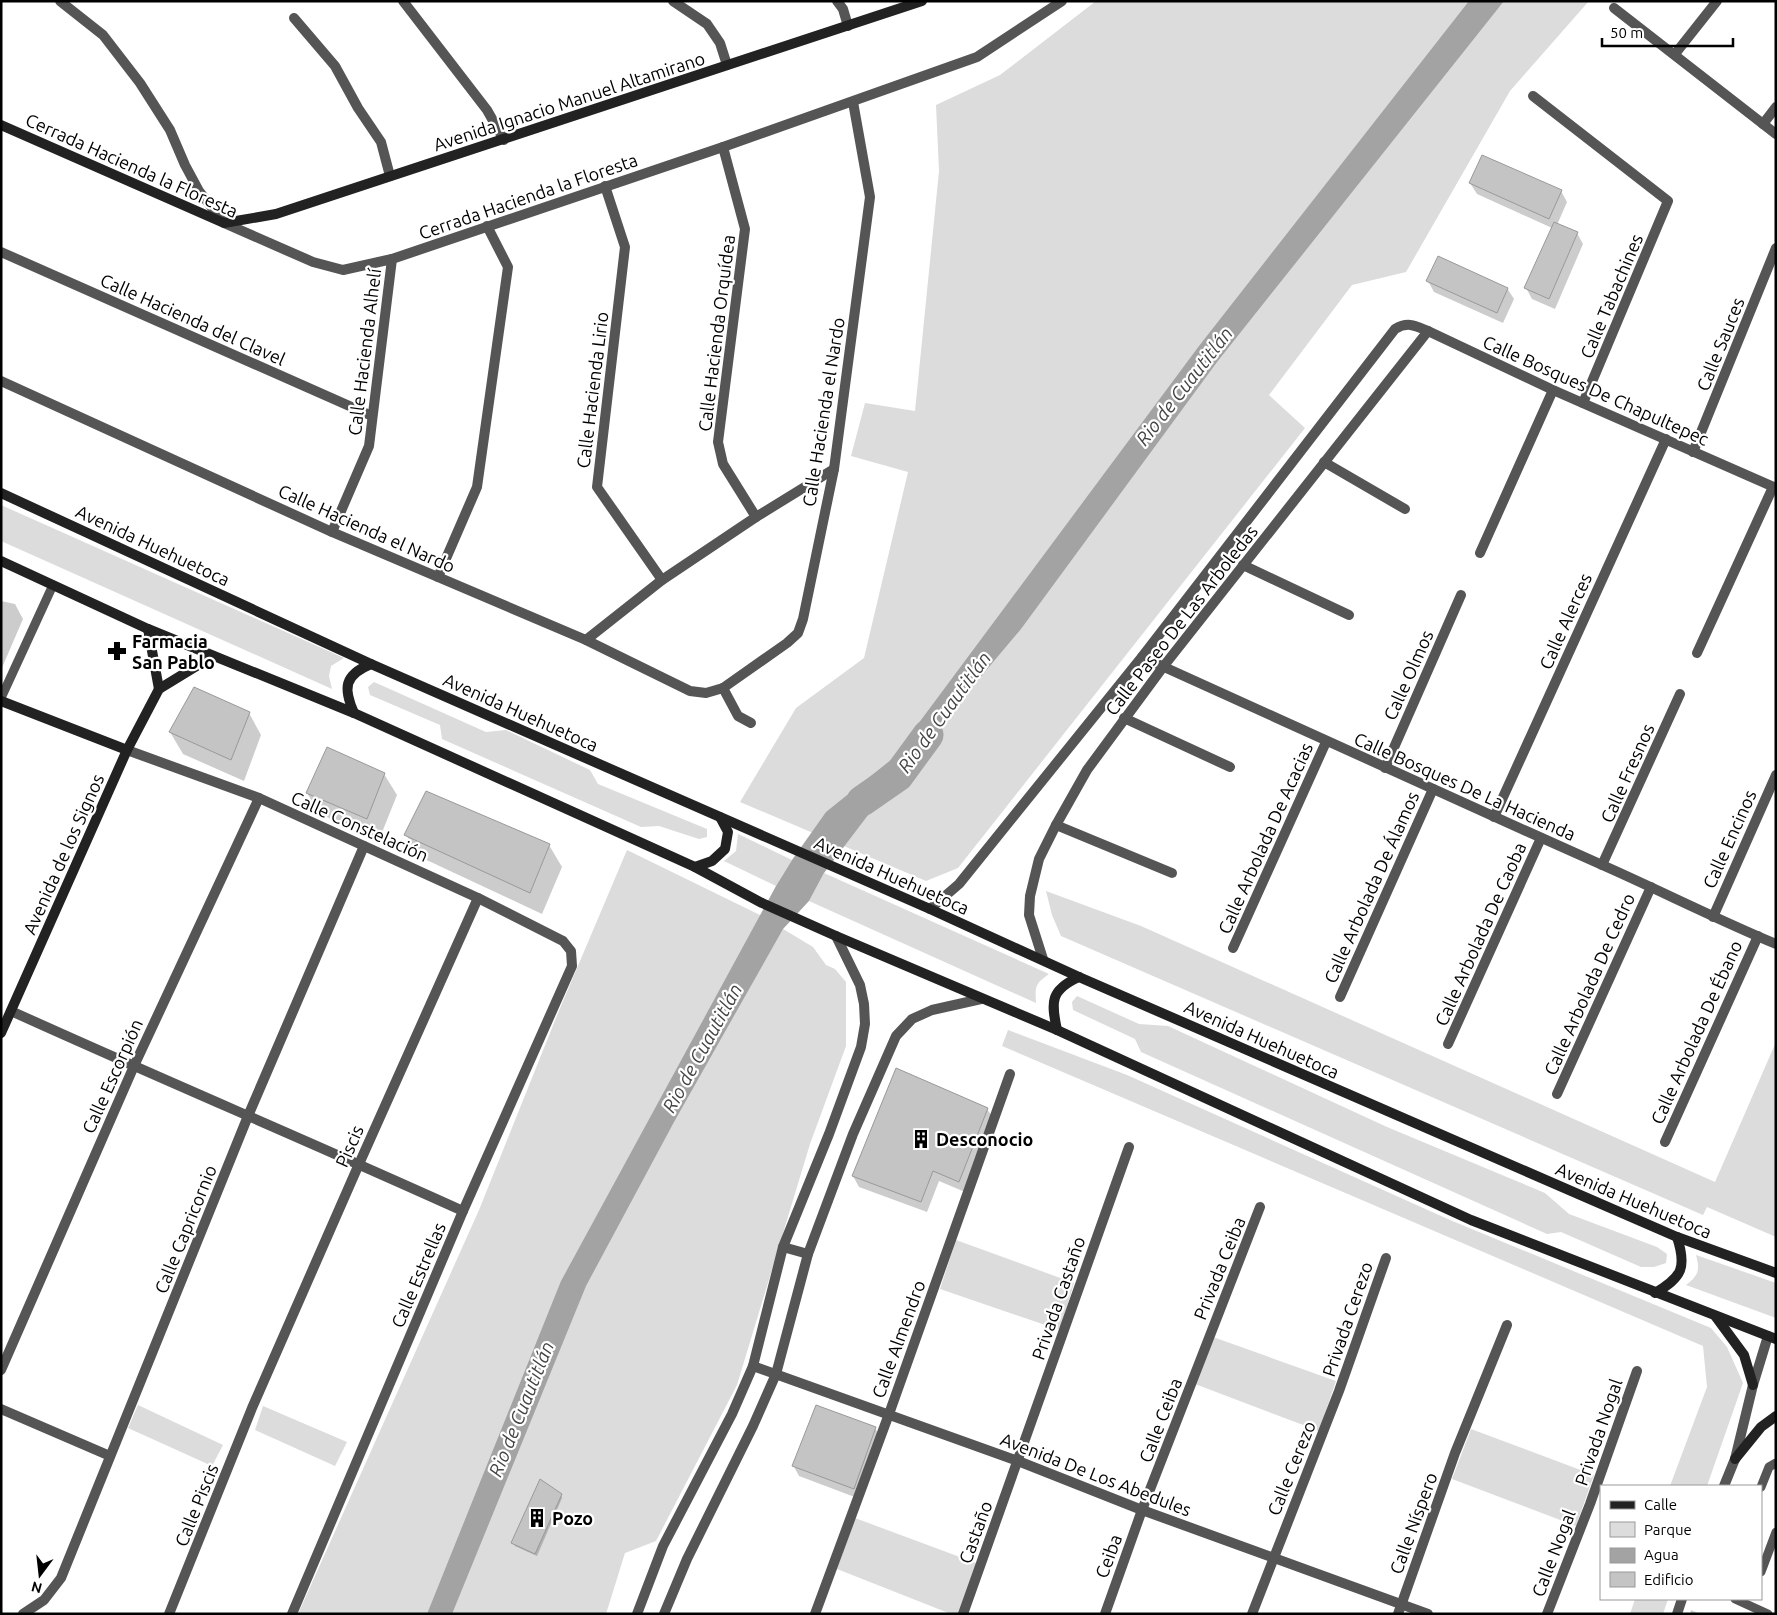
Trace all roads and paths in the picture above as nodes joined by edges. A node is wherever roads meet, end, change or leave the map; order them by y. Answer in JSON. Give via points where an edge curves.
{"nodes":[{"id":1,"x":60,"y":1,"type":"edge"},
{"id":2,"x":403,"y":1,"type":"edge"},
{"id":3,"x":673,"y":1,"type":"edge"},
{"id":4,"x":836,"y":1,"type":"edge"},
{"id":5,"x":922,"y":1,"type":"edge"},
{"id":6,"x":1062,"y":1,"type":"edge"},
{"id":7,"x":1717,"y":1,"type":"edge"},
{"id":8,"x":1614,"y":8,"type":"dead end"},
{"id":9,"x":294,"y":18,"type":"dead end"},
{"id":10,"x":848,"y":26,"type":"junction"},
{"id":11,"x":1676,"y":54,"type":"junction"},
{"id":12,"x":728,"y":65,"type":"junction"},
{"id":13,"x":1533,"y":96,"type":"dead end"},
{"id":14,"x":853,"y":102,"type":"junction"},
{"id":15,"x":1776,"y":107,"type":"edge"},
{"id":16,"x":1763,"y":124,"type":"junction"},
{"id":17,"x":1,"y":125,"type":"edge"},
{"id":18,"x":1776,"y":134,"type":"edge"},
{"id":19,"x":504,"y":140,"type":"junction"},
{"id":20,"x":723,"y":147,"type":"junction"},
{"id":21,"x":390,"y":176,"type":"junction"},
{"id":22,"x":605,"y":186,"type":"junction"},
{"id":23,"x":224,"y":223,"type":"junction"},
{"id":24,"x":487,"y":226,"type":"junction"},
{"id":25,"x":1776,"y":248,"type":"edge"},
{"id":26,"x":1,"y":252,"type":"edge"},
{"id":27,"x":392,"y":259,"type":"junction"},
{"id":28,"x":1402,"y":325,"type":"joint"},
{"id":29,"x":1428,"y":331,"type":"junction"},
{"id":30,"x":1,"y":381,"type":"edge"},
{"id":31,"x":1553,"y":390,"type":"junction"},
{"id":32,"x":1584,"y":403,"type":"junction"},
{"id":33,"x":372,"y":416,"type":"junction"},
{"id":34,"x":1666,"y":439,"type":"junction"},
{"id":35,"x":1694,"y":452,"type":"junction"},
{"id":36,"x":1324,"y":462,"type":"junction"},
{"id":37,"x":834,"y":468,"type":"junction"},
{"id":38,"x":1774,"y":487,"type":"edge"},
{"id":39,"x":1,"y":493,"type":"edge"},
{"id":40,"x":1405,"y":509,"type":"dead end"},
{"id":41,"x":756,"y":517,"type":"junction"},
{"id":42,"x":332,"y":532,"type":"junction"},
{"id":43,"x":1480,"y":553,"type":"dead end"},
{"id":44,"x":1,"y":561,"type":"edge"},
{"id":45,"x":1243,"y":565,"type":"junction"},
{"id":46,"x":438,"y":577,"type":"junction"},
{"id":47,"x":662,"y":580,"type":"junction"},
{"id":48,"x":53,"y":585,"type":"junction"},
{"id":49,"x":1461,"y":595,"type":"dead end"},
{"id":50,"x":1349,"y":615,"type":"dead end"},
{"id":51,"x":148,"y":629,"type":"junction"},
{"id":52,"x":586,"y":640,"type":"junction"},
{"id":53,"x":1697,"y":654,"type":"dead end"},
{"id":54,"x":213,"y":656,"type":"junction"},
{"id":55,"x":1142,"y":657,"type":"junction"},
{"id":56,"x":372,"y":664,"type":"junction"},
{"id":57,"x":1163,"y":667,"type":"junction"},
{"id":58,"x":723,"y":688,"type":"junction"},
{"id":59,"x":159,"y":689,"type":"junction"},
{"id":60,"x":1680,"y":694,"type":"dead end"},
{"id":61,"x":1,"y":699,"type":"edge"},
{"id":62,"x":354,"y":713,"type":"junction"},
{"id":63,"x":1124,"y":718,"type":"junction"},
{"id":64,"x":751,"y":723,"type":"dead end"},
{"id":65,"x":1326,"y":742,"type":"junction"},
{"id":66,"x":127,"y":750,"type":"junction"},
{"id":67,"x":1230,"y":767,"type":"dead end"},
{"id":68,"x":1385,"y":768,"type":"junction"},
{"id":69,"x":1776,"y":775,"type":"edge"},
{"id":70,"x":1433,"y":789,"type":"junction"},
{"id":71,"x":259,"y":798,"type":"junction"},
{"id":72,"x":720,"y":817,"type":"junction"},
{"id":73,"x":1494,"y":817,"type":"junction"},
{"id":74,"x":1056,"y":825,"type":"junction"},
{"id":75,"x":1541,"y":838,"type":"junction"},
{"id":76,"x":364,"y":846,"type":"junction"},
{"id":77,"x":1602,"y":865,"type":"junction"},
{"id":78,"x":695,"y":867,"type":"junction"},
{"id":79,"x":1172,"y":873,"type":"dead end"},
{"id":80,"x":1651,"y":887,"type":"junction"},
{"id":81,"x":478,"y":898,"type":"junction"},
{"id":82,"x":930,"y":909,"type":"junction"},
{"id":83,"x":1713,"y":917,"type":"junction"},
{"id":84,"x":836,"y":936,"type":"junction"},
{"id":85,"x":1758,"y":936,"type":"junction"},
{"id":86,"x":1776,"y":944,"type":"edge"},
{"id":87,"x":1233,"y":948,"type":"dead end"},
{"id":88,"x":571,"y":951,"type":"joint"},
{"id":89,"x":1043,"y":959,"type":"junction"},
{"id":90,"x":1079,"y":977,"type":"junction"},
{"id":91,"x":1340,"y":997,"type":"dead end"},
{"id":92,"x":981,"y":999,"type":"junction"},
{"id":93,"x":11,"y":1011,"type":"junction"},
{"id":94,"x":1057,"y":1030,"type":"junction"},
{"id":95,"x":1,"y":1033,"type":"edge"},
{"id":96,"x":1448,"y":1044,"type":"dead end"},
{"id":97,"x":134,"y":1066,"type":"junction"},
{"id":98,"x":1010,"y":1074,"type":"dead end"},
{"id":99,"x":1557,"y":1094,"type":"dead end"},
{"id":100,"x":248,"y":1116,"type":"junction"},
{"id":101,"x":1665,"y":1142,"type":"dead end"},
{"id":102,"x":1129,"y":1147,"type":"dead end"},
{"id":103,"x":359,"y":1164,"type":"junction"},
{"id":104,"x":1260,"y":1207,"type":"dead end"},
{"id":105,"x":462,"y":1211,"type":"junction"},
{"id":106,"x":1677,"y":1238,"type":"junction"},
{"id":107,"x":783,"y":1247,"type":"junction"},
{"id":108,"x":808,"y":1254,"type":"junction"},
{"id":109,"x":1386,"y":1258,"type":"dead end"},
{"id":110,"x":1776,"y":1273,"type":"edge"},
{"id":111,"x":1655,"y":1293,"type":"junction"},
{"id":112,"x":1716,"y":1316,"type":"junction"},
{"id":113,"x":1507,"y":1325,"type":"dead end"},
{"id":114,"x":1772,"y":1338,"type":"edge"},
{"id":115,"x":1207,"y":1341,"type":"joint"},
{"id":116,"x":753,"y":1366,"type":"junction"},
{"id":117,"x":1,"y":1370,"type":"edge"},
{"id":118,"x":1637,"y":1371,"type":"dead end"},
{"id":119,"x":776,"y":1374,"type":"junction"},
{"id":120,"x":1753,"y":1385,"type":"junction"},
{"id":121,"x":1339,"y":1391,"type":"joint"},
{"id":122,"x":252,"y":1408,"type":"joint"},
{"id":123,"x":1,"y":1409,"type":"edge"},
{"id":124,"x":889,"y":1414,"type":"junction"},
{"id":125,"x":1776,"y":1416,"type":"edge"},
{"id":126,"x":110,"y":1456,"type":"junction"},
{"id":127,"x":1735,"y":1459,"type":"junction"},
{"id":128,"x":1018,"y":1461,"type":"junction"},
{"id":129,"x":1776,"y":1463,"type":"edge"},
{"id":130,"x":1724,"y":1485,"type":"edge"},
{"id":131,"x":1762,"y":1485,"type":"edge"},
{"id":132,"x":1590,"y":1504,"type":"joint"},
{"id":133,"x":1142,"y":1510,"type":"junction"},
{"id":134,"x":1776,"y":1532,"type":"edge"},
{"id":135,"x":1273,"y":1558,"type":"junction"},
{"id":136,"x":1762,"y":1569,"type":"edge"},
{"id":137,"x":1682,"y":1600,"type":"edge"},
{"id":138,"x":1749,"y":1602,"type":"edge"},
{"id":139,"x":1400,"y":1609,"type":"edge"},
{"id":140,"x":23,"y":1614,"type":"edge"},
{"id":141,"x":169,"y":1614,"type":"edge"},
{"id":142,"x":292,"y":1614,"type":"edge"},
{"id":143,"x":636,"y":1614,"type":"edge"},
{"id":144,"x":664,"y":1614,"type":"edge"},
{"id":145,"x":815,"y":1614,"type":"edge"},
{"id":146,"x":963,"y":1614,"type":"edge"},
{"id":147,"x":1105,"y":1614,"type":"edge"},
{"id":148,"x":1252,"y":1614,"type":"edge"},
{"id":149,"x":1428,"y":1614,"type":"edge"},
{"id":150,"x":1548,"y":1614,"type":"edge"},
{"id":151,"x":1677,"y":1614,"type":"edge"},
{"id":152,"x":1768,"y":1614,"type":"edge"}],
"edges":[{"from":1,"to":23,"type":"street","via":[[103,35],[140,83],[170,130],[199,191]]},
{"from":2,"to":19,"type":"street","via":[[487,110]]},
{"from":3,"to":12,"type":"street","via":[[707,24],[720,43]]},
{"from":4,"to":10,"type":"street","via":[[843,9]]},
{"from":5,"to":10,"type":"main road","name":"Avenida Ignacio Manuel Altamirano"},
{"from":6,"to":14,"type":"street","name":"Cerrada Hacienda la Floresta","via":[[978,57]]},
{"from":7,"to":11,"type":"street"},
{"from":8,"to":11,"type":"street"},
{"from":9,"to":21,"type":"street","via":[[335,66],[381,142]]},
{"from":10,"to":12,"type":"main road","name":"Avenida Ignacio Manuel Altamirano"},
{"from":11,"to":16,"type":"street"},
{"from":12,"to":19,"type":"main road","name":"Avenida Ignacio Manuel Altamirano"},
{"from":13,"to":32,"type":"street","name":"Calle Tabachines","via":[[1668,201]]},
{"from":14,"to":20,"type":"street","name":"Cerrada Hacienda la Floresta"},
{"from":14,"to":37,"type":"street","name":"Calle Hacienda el Nardo","via":[[870,197]]},
{"from":15,"to":16,"type":"street"},
{"from":16,"to":18,"type":"street"},
{"from":17,"to":23,"type":"main road","name":"Cerrada Hacienda la Floresta"},
{"from":19,"to":21,"type":"main road","name":"Avenida Ignacio Manuel Altamirano"},
{"from":20,"to":22,"type":"street","name":"Cerrada Hacienda la Floresta"},
{"from":20,"to":41,"type":"street","name":"Calle Hacienda Orquídea","via":[[745,229],[718,442],[723,464]]},
{"from":21,"to":23,"type":"main road","name":"Avenida Ignacio Manuel Altamirano","via":[[276,214]]},
{"from":22,"to":24,"type":"street","name":"Cerrada Hacienda la Floresta"},
{"from":22,"to":47,"type":"street","name":"Calle Hacienda Lirio","via":[[625,247],[597,486]]},
{"from":23,"to":27,"type":"street","name":"Cerrada Hacienda la Floresta","via":[[313,262],[343,270]]},
{"from":24,"to":27,"type":"street","name":"Cerrada Hacienda la Floresta"},
{"from":24,"to":46,"type":"street","via":[[508,267],[477,487]]},
{"from":25,"to":35,"type":"street","name":"Calle Sauces"},
{"from":26,"to":33,"type":"street","name":"Calle Hacienda del Clavel"},
{"from":27,"to":33,"type":"street","name":"Calle Hacienda Alhelí"},
{"from":28,"to":29,"type":"street","name":"Calle Bosques De Chapultepec","via":[[1412,324]]},
{"from":28,"to":55,"type":"street","name":"Calle Paseo De Las Arboledas","via":[[1395,329]]},
{"from":29,"to":31,"type":"street","name":"Calle Bosques De Chapultepec"},
{"from":29,"to":36,"type":"street","name":"Calle Paseo De Las Arboledas"},
{"from":30,"to":42,"type":"street","name":"Calle Hacienda el Nardo"},
{"from":31,"to":32,"type":"street","name":"Calle Bosques De Chapultepec"},
{"from":31,"to":43,"type":"street"},
{"from":32,"to":34,"type":"street","name":"Calle Bosques De Chapultepec"},
{"from":33,"to":42,"type":"street","name":"Calle Hacienda Alhelí","via":[[369,446]]},
{"from":34,"to":35,"type":"street","name":"Calle Bosques De Chapultepec"},
{"from":34,"to":73,"type":"street","name":"Calle Alerces"},
{"from":35,"to":38,"type":"street","name":"Calle Bosques De Chapultepec"},
{"from":36,"to":40,"type":"street"},
{"from":36,"to":45,"type":"street","name":"Calle Paseo De Las Arboledas"},
{"from":37,"to":41,"type":"street"},
{"from":37,"to":58,"type":"street","name":"Calle Hacienda el Nardo","via":[[798,633]]},
{"from":38,"to":53,"type":"street"},
{"from":39,"to":56,"type":"main road","name":"Avenida Huehuetoca"},
{"from":41,"to":47,"type":"street"},
{"from":42,"to":46,"type":"street","name":"Calle Hacienda el Nardo"},
{"from":44,"to":48,"type":"main road"},
{"from":45,"to":50,"type":"street"},
{"from":45,"to":57,"type":"street","name":"Calle Paseo De Las Arboledas"},
{"from":46,"to":52,"type":"street","name":"Calle Hacienda el Nardo"},
{"from":47,"to":52,"type":"street"},
{"from":48,"to":51,"type":"main road"},
{"from":48,"to":61,"type":"lane"},
{"from":49,"to":68,"type":"street","name":"Calle Olmos"},
{"from":51,"to":54,"type":"main road"},
{"from":51,"to":59,"type":"main road"},
{"from":52,"to":58,"type":"street","name":"Calle Hacienda el Nardo","via":[[690,691],[706,694]]},
{"from":54,"to":59,"type":"main road"},
{"from":54,"to":62,"type":"main road"},
{"from":55,"to":57,"type":"street","name":"Calle Bosques De La Hacienda"},
{"from":55,"to":82,"type":"street","name":"Calle Paseo De Las Arboledas","via":[[959,884]]},
{"from":56,"to":62,"type":"main road","via":[[357,670],[348,682],[347,697]]},
{"from":56,"to":72,"type":"main road","name":"Avenida Huehuetoca"},
{"from":57,"to":63,"type":"street","name":"Calle Paseo De Las Arboledas"},
{"from":57,"to":65,"type":"street","name":"Calle Bosques De La Hacienda"},
{"from":58,"to":64,"type":"street","via":[[738,716]]},
{"from":59,"to":66,"type":"main road","name":"Avenida de los Signos"},
{"from":60,"to":77,"type":"street","name":"Calle Fresnos"},
{"from":61,"to":66,"type":"main road"},
{"from":62,"to":78,"type":"main road"},
{"from":63,"to":67,"type":"street"},
{"from":63,"to":74,"type":"street","name":"Calle Paseo De Las Arboledas"},
{"from":65,"to":68,"type":"street","name":"Calle Bosques De La Hacienda"},
{"from":65,"to":87,"type":"street","name":"Calle Arbolada De Acacias"},
{"from":66,"to":71,"type":"street","name":"Calle Constelación"},
{"from":66,"to":93,"type":"main road","name":"Avenida de los Signos"},
{"from":68,"to":70,"type":"street","name":"Calle Bosques De La Hacienda"},
{"from":69,"to":83,"type":"street","name":"Calle Encinos"},
{"from":70,"to":73,"type":"street","name":"Calle Bosques De La Hacienda"},
{"from":70,"to":91,"type":"street","name":"Calle Arbolada De Álamos"},
{"from":71,"to":76,"type":"street","name":"Calle Constelación"},
{"from":71,"to":97,"type":"street","name":"Calle Escorpión"},
{"from":72,"to":78,"type":"main road","via":[[728,832],[725,849],[712,861]]},
{"from":72,"to":82,"type":"main road","name":"Avenida Huehuetoca"},
{"from":73,"to":75,"type":"street","name":"Calle Bosques De La Hacienda"},
{"from":74,"to":79,"type":"street"},
{"from":74,"to":89,"type":"street","name":"Calle Paseo De Las Arboledas","via":[[1039,859],[1030,896],[1029,915]]},
{"from":75,"to":77,"type":"street","name":"Calle Bosques De La Hacienda"},
{"from":75,"to":96,"type":"street","name":"Calle Arbolada De Caoba"},
{"from":76,"to":81,"type":"street","name":"Calle Constelación"},
{"from":76,"to":100,"type":"street","name":"Calle Capricornio"},
{"from":77,"to":80,"type":"street","name":"Calle Bosques De La Hacienda"},
{"from":78,"to":84,"type":"main road","via":[[762,903]]},
{"from":80,"to":83,"type":"street","name":"Calle Bosques De La Hacienda"},
{"from":80,"to":99,"type":"street","name":"Calle Arbolada De Cedro"},
{"from":81,"to":88,"type":"street","name":"Calle Constelación","via":[[563,941]]},
{"from":81,"to":103,"type":"street","name":"Piscis"},
{"from":82,"to":89,"type":"main road","name":"Avenida Huehuetoca"},
{"from":83,"to":85,"type":"street","name":"Calle Bosques De La Hacienda"},
{"from":84,"to":92,"type":"main road"},
{"from":84,"to":107,"type":"street","via":[[860,985],[864,1004],[863,1039]]},
{"from":85,"to":86,"type":"street","name":"Calle Bosques De La Hacienda"},
{"from":85,"to":101,"type":"street","name":"Calle Arbolada De Ébano"},
{"from":88,"to":105,"type":"street","name":"Calle Estrellas","via":[[572,966]]},
{"from":89,"to":90,"type":"main road","name":"Avenida Huehuetoca"},
{"from":90,"to":94,"type":"main road","via":[[1065,983],[1056,994],[1053,1010]]},
{"from":90,"to":106,"type":"main road","name":"Avenida Huehuetoca"},
{"from":92,"to":94,"type":"main road"},
{"from":92,"to":108,"type":"street","via":[[932,1010],[912,1019],[896,1036],[853,1134]]},
{"from":93,"to":95,"type":"main road","name":"Avenida de los Signos"},
{"from":93,"to":97,"type":"street"},
{"from":94,"to":111,"type":"main road","via":[[1471,1220]]},
{"from":97,"to":100,"type":"street"},
{"from":97,"to":117,"type":"street","name":"Calle Escorpión"},
{"from":98,"to":124,"type":"street","name":"Calle Almendro"},
{"from":100,"to":103,"type":"street"},
{"from":100,"to":126,"type":"street","name":"Calle Capricornio"},
{"from":102,"to":128,"type":"street","name":"Privada Castaño"},
{"from":103,"to":105,"type":"street"},
{"from":103,"to":122,"type":"street","name":"Piscis"},
{"from":104,"to":115,"type":"street","name":"Privada Ceiba"},
{"from":105,"to":142,"type":"street","name":"Calle Estrellas"},
{"from":106,"to":110,"type":"main road","name":"Avenida Huehuetoca"},
{"from":106,"to":111,"type":"main road","via":[[1682,1254],[1681,1270],[1672,1283]]},
{"from":107,"to":108,"type":"street"},
{"from":107,"to":116,"type":"street"},
{"from":108,"to":119,"type":"street"},
{"from":109,"to":121,"type":"street","name":"Privada Cerezo"},
{"from":111,"to":112,"type":"main road"},
{"from":112,"to":114,"type":"main road"},
{"from":112,"to":120,"type":"main road","via":[[1744,1355]]},
{"from":113,"to":139,"type":"street","name":"Calle Níspero","via":[[1456,1453]]},
{"from":114,"to":120,"type":"street"},
{"from":115,"to":133,"type":"street","name":"Calle Ceiba"},
{"from":116,"to":119,"type":"street","name":"Avenida De Los Abedules"},
{"from":116,"to":143,"type":"street","via":[[664,1546]]},
{"from":118,"to":132,"type":"street","name":"Privada Nogal"},
{"from":119,"to":124,"type":"street","name":"Avenida De Los Abedules"},
{"from":119,"to":144,"type":"street"},
{"from":120,"to":127,"type":"street"},
{"from":121,"to":135,"type":"street","name":"Calle Cerezo"},
{"from":122,"to":141,"type":"street","name":"Calle Piscis"},
{"from":123,"to":126,"type":"street"},
{"from":124,"to":128,"type":"street","name":"Avenida De Los Abedules"},
{"from":124,"to":145,"type":"street","name":"Calle Almendro"},
{"from":125,"to":127,"type":"main road","via":[[1761,1427]]},
{"from":126,"to":140,"type":"street","name":"Calle Capricornio","via":[[61,1578],[44,1600]]},
{"from":127,"to":130,"type":"street"},
{"from":128,"to":133,"type":"street","name":"Avenida De Los Abedules"},
{"from":128,"to":146,"type":"street","name":"Castaño"},
{"from":129,"to":131,"type":"lane","via":[[1768,1467]]},
{"from":132,"to":150,"type":"street","name":"Calle Nogal"},
{"from":133,"to":135,"type":"street","name":"Avenida De Los Abedules"},
{"from":133,"to":147,"type":"street","name":"Ceiba"},
{"from":134,"to":136,"type":"lane"},
{"from":135,"to":139,"type":"street","name":"Avenida De Los Abedules"},
{"from":135,"to":148,"type":"street","name":"Calle Cerezo"},
{"from":137,"to":151,"type":"street"},
{"from":138,"to":152,"type":"lane"},
{"from":139,"to":149,"type":"street","name":"Avenida De Los Abedules"}]}
